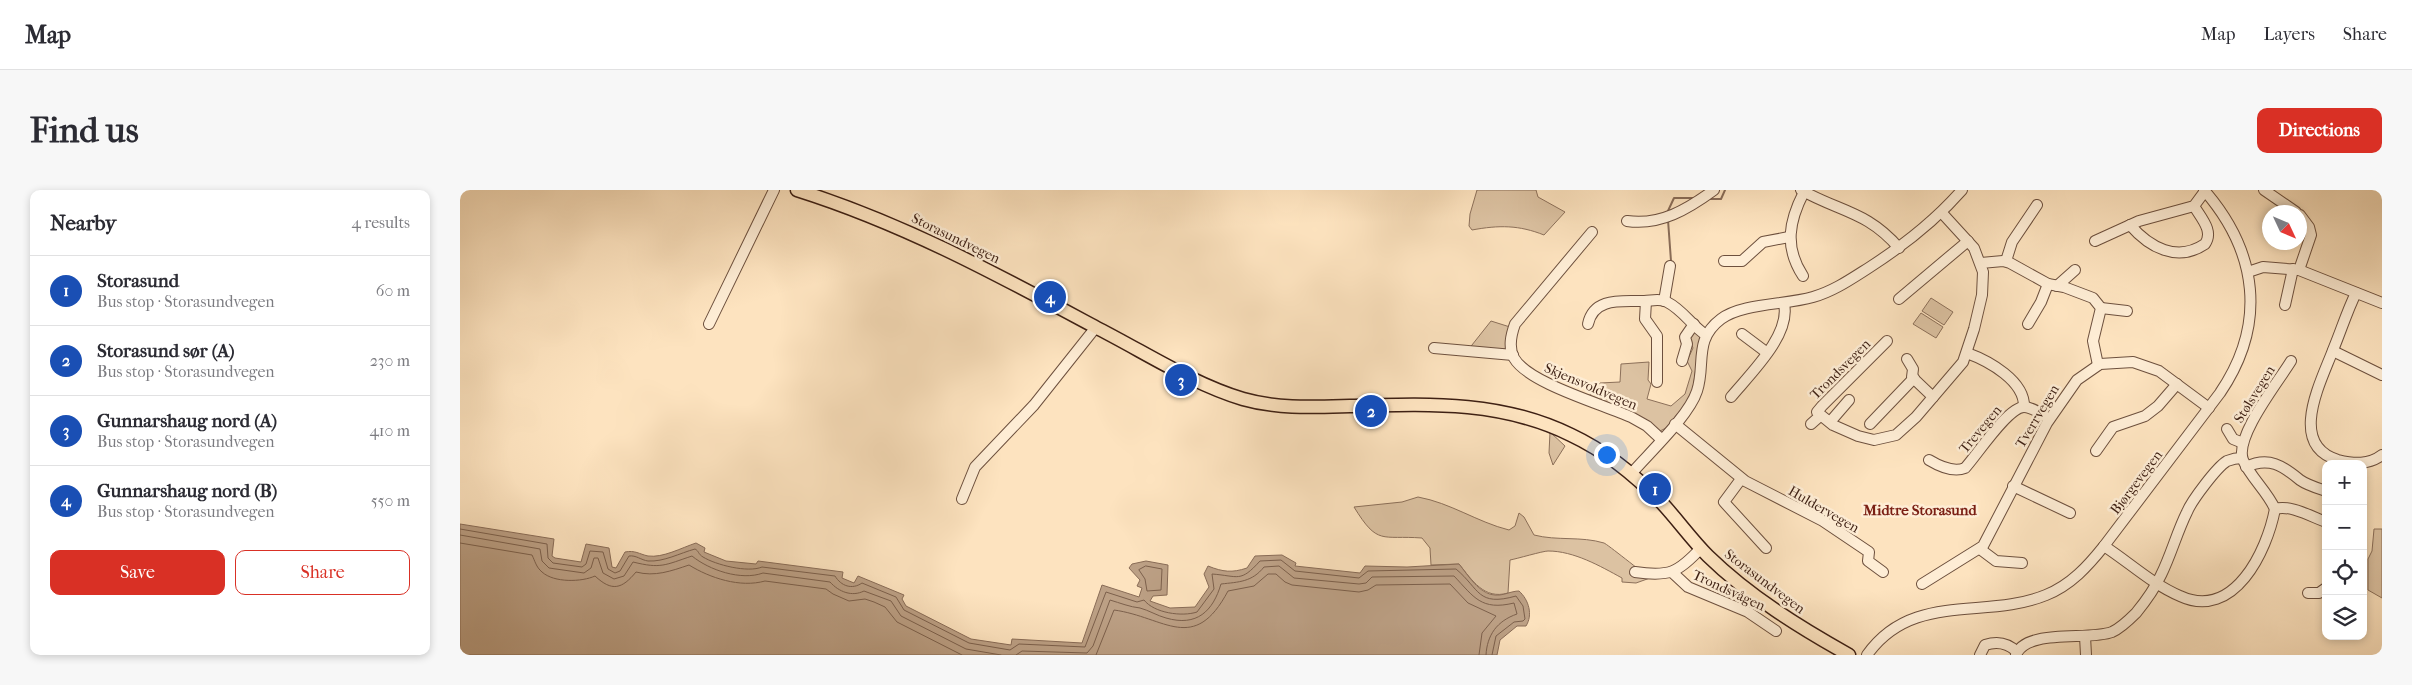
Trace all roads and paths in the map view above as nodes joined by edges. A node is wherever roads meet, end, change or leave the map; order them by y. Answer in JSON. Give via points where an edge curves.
{"nodes":[{"id":1,"x":774,"y":190,"type":"edge"},
{"id":2,"x":797,"y":190,"type":"edge"},
{"id":3,"x":1714,"y":190,"type":"edge"},
{"id":4,"x":1962,"y":190,"type":"edge"},
{"id":5,"x":2264,"y":190,"type":"edge"},
{"id":6,"x":1802,"y":191,"type":"edge"},
{"id":7,"x":2205,"y":191,"type":"edge"},
{"id":8,"x":2037,"y":205,"type":"dead end"},
{"id":9,"x":2286,"y":205,"type":"edge"},
{"id":10,"x":2194,"y":206,"type":"junction"},
{"id":11,"x":1942,"y":213,"type":"junction"},
{"id":12,"x":1627,"y":220,"type":"dead end"},
{"id":13,"x":2130,"y":225,"type":"junction"},
{"id":14,"x":2307,"y":225,"type":"edge"},
{"id":15,"x":1592,"y":232,"type":"dead end"},
{"id":16,"x":1789,"y":237,"type":"junction"},
{"id":17,"x":1968,"y":241,"type":"junction"},
{"id":18,"x":2095,"y":241,"type":"dead end"},
{"id":19,"x":2307,"y":244,"type":"edge"},
{"id":20,"x":1899,"y":248,"type":"junction"},
{"id":21,"x":2305,"y":250,"type":"edge"},
{"id":22,"x":1724,"y":261,"type":"dead end"},
{"id":23,"x":2006,"y":261,"type":"junction"},
{"id":24,"x":1981,"y":263,"type":"junction"},
{"id":25,"x":1670,"y":266,"type":"dead end"},
{"id":26,"x":2074,"y":270,"type":"dead end"},
{"id":27,"x":2296,"y":270,"type":"junction"},
{"id":28,"x":2248,"y":272,"type":"junction"},
{"id":29,"x":1803,"y":276,"type":"dead end"},
{"id":30,"x":2053,"y":285,"type":"junction"},
{"id":31,"x":2356,"y":293,"type":"junction"},
{"id":32,"x":1899,"y":299,"type":"dead end"},
{"id":33,"x":1646,"y":301,"type":"junction"},
{"id":34,"x":1664,"y":301,"type":"junction"},
{"id":35,"x":2382,"y":303,"type":"edge"},
{"id":36,"x":1784,"y":304,"type":"junction"},
{"id":37,"x":2285,"y":304,"type":"dead end"},
{"id":38,"x":2101,"y":308,"type":"junction"},
{"id":39,"x":2127,"y":311,"type":"dead end"},
{"id":40,"x":709,"y":324,"type":"dead end"},
{"id":41,"x":1588,"y":324,"type":"dead end"},
{"id":42,"x":1694,"y":324,"type":"junction"},
{"id":43,"x":2028,"y":324,"type":"dead end"},
{"id":44,"x":1096,"y":327,"type":"junction"},
{"id":45,"x":1742,"y":334,"type":"dead end"},
{"id":46,"x":1706,"y":335,"type":"junction"},
{"id":47,"x":1887,"y":341,"type":"dead end"},
{"id":48,"x":1434,"y":348,"type":"dead end"},
{"id":49,"x":2333,"y":351,"type":"junction"},
{"id":50,"x":1766,"y":352,"type":"junction"},
{"id":51,"x":1967,"y":353,"type":"junction"},
{"id":52,"x":1513,"y":355,"type":"junction"},
{"id":53,"x":1907,"y":359,"type":"dead end"},
{"id":54,"x":1682,"y":361,"type":"dead end"},
{"id":55,"x":2291,"y":361,"type":"dead end"},
{"id":56,"x":2098,"y":365,"type":"junction"},
{"id":57,"x":2382,"y":375,"type":"edge"},
{"id":58,"x":1914,"y":378,"type":"junction"},
{"id":59,"x":1656,"y":382,"type":"dead end"},
{"id":60,"x":2177,"y":384,"type":"junction"},
{"id":61,"x":1731,"y":397,"type":"dead end"},
{"id":62,"x":1933,"y":397,"type":"junction"},
{"id":63,"x":1849,"y":400,"type":"dead end"},
{"id":64,"x":2024,"y":407,"type":"junction"},
{"id":65,"x":2209,"y":408,"type":"junction"},
{"id":66,"x":1820,"y":416,"type":"junction"},
{"id":67,"x":2049,"y":419,"type":"junction"},
{"id":68,"x":1830,"y":422,"type":"junction"},
{"id":69,"x":1674,"y":424,"type":"junction"},
{"id":70,"x":1811,"y":424,"type":"dead end"},
{"id":71,"x":1870,"y":424,"type":"dead end"},
{"id":72,"x":2227,"y":429,"type":"dead end"},
{"id":73,"x":1661,"y":439,"type":"junction"},
{"id":74,"x":2243,"y":443,"type":"junction"},
{"id":75,"x":2096,"y":451,"type":"dead end"},
{"id":76,"x":2382,"y":455,"type":"edge"},
{"id":77,"x":1929,"y":460,"type":"dead end"},
{"id":78,"x":2244,"y":462,"type":"junction"},
{"id":79,"x":1631,"y":474,"type":"junction"},
{"id":80,"x":1741,"y":479,"type":"junction"},
{"id":81,"x":2013,"y":486,"type":"junction"},
{"id":82,"x":2322,"y":489,"type":"edge"},
{"id":83,"x":962,"y":499,"type":"dead end"},
{"id":84,"x":2275,"y":509,"type":"junction"},
{"id":85,"x":2070,"y":513,"type":"dead end"},
{"id":86,"x":2322,"y":520,"type":"edge"},
{"id":87,"x":2104,"y":546,"type":"junction"},
{"id":88,"x":1701,"y":548,"type":"junction"},
{"id":89,"x":1766,"y":548,"type":"dead end"},
{"id":90,"x":1980,"y":549,"type":"junction"},
{"id":91,"x":2022,"y":563,"type":"dead end"},
{"id":92,"x":1636,"y":572,"type":"dead end"},
{"id":93,"x":1883,"y":572,"type":"dead end"},
{"id":94,"x":1673,"y":573,"type":"junction"},
{"id":95,"x":2158,"y":582,"type":"junction"},
{"id":96,"x":1922,"y":584,"type":"dead end"},
{"id":97,"x":2322,"y":592,"type":"edge"},
{"id":98,"x":2308,"y":593,"type":"dead end"},
{"id":99,"x":1776,"y":631,"type":"dead end"},
{"id":100,"x":2085,"y":636,"type":"junction"},
{"id":101,"x":2016,"y":653,"type":"edge"},
{"id":102,"x":1848,"y":655,"type":"edge"},
{"id":103,"x":1867,"y":655,"type":"edge"},
{"id":104,"x":1980,"y":655,"type":"edge"},
{"id":105,"x":2086,"y":655,"type":"edge"}],
"edges":[{"from":1,"to":40,"type":"street"},
{"from":2,"to":44,"type":"main road","name":"Storasundvegen","via":[[925,238]]},
{"from":3,"to":12,"type":"street","via":[[1675,214],[1645,222]]},
{"from":4,"to":11,"type":"street"},
{"from":5,"to":9,"type":"street"},
{"from":6,"to":16,"type":"street"},
{"from":6,"to":20,"type":"street","via":[[1874,223]]},
{"from":7,"to":10,"type":"street","name":"Bjørgevegen"},
{"from":7,"to":28,"type":"street","name":"Bjørgevegen","via":[[2230,223]]},
{"from":8,"to":23,"type":"street","via":[[2012,242]]},
{"from":10,"to":13,"type":"street"},
{"from":10,"to":13,"type":"street","via":[[2209,236],[2205,244],[2191,251],[2160,250]]},
{"from":11,"to":17,"type":"street","name":"Trondsvegen"},
{"from":11,"to":20,"type":"street"},
{"from":13,"to":18,"type":"street"},
{"from":14,"to":19,"type":"street","via":[[2311,235]]},
{"from":15,"to":52,"type":"street","via":[[1515,324],[1510,343]]},
{"from":16,"to":22,"type":"street","via":[[1763,242],[1742,261]]},
{"from":16,"to":29,"type":"street","via":[[1795,265]]},
{"from":17,"to":24,"type":"street","name":"Trondsvegen"},
{"from":17,"to":32,"type":"street"},
{"from":20,"to":36,"type":"street","via":[[1838,287]]},
{"from":21,"to":27,"type":"street"},
{"from":23,"to":24,"type":"street"},
{"from":23,"to":30,"type":"street"},
{"from":24,"to":51,"type":"street","name":"Trondsvegen","via":[[1982,295]]},
{"from":25,"to":34,"type":"street"},
{"from":26,"to":30,"type":"street"},
{"from":27,"to":28,"type":"street","via":[[2263,267]]},
{"from":27,"to":31,"type":"street"},
{"from":27,"to":37,"type":"street"},
{"from":28,"to":65,"type":"street","name":"Bjørgevegen","via":[[2250,305],[2245,344],[2230,379]]},
{"from":30,"to":38,"type":"street","via":[[2093,298]]},
{"from":30,"to":43,"type":"street"},
{"from":31,"to":35,"type":"street"},
{"from":31,"to":49,"type":"street"},
{"from":33,"to":34,"type":"street"},
{"from":33,"to":41,"type":"street","via":[[1602,304],[1589,318]]},
{"from":33,"to":59,"type":"street","via":[[1645,320],[1657,336]]},
{"from":34,"to":42,"type":"street"},
{"from":36,"to":46,"type":"street","via":[[1730,314],[1718,321]]},
{"from":36,"to":50,"type":"street","via":[[1786,317],[1782,328]]},
{"from":38,"to":39,"type":"street"},
{"from":38,"to":56,"type":"street","via":[[2093,341]]},
{"from":42,"to":46,"type":"street"},
{"from":42,"to":54,"type":"street","via":[[1685,337],[1687,344]]},
{"from":44,"to":79,"type":"main road","name":"Storasundvegen","via":[[1199,381],[1247,400],[1287,406],[1432,404],[1493,409],[1571,434]]},
{"from":44,"to":83,"type":"street","via":[[1046,391],[975,467]]},
{"from":45,"to":50,"type":"street"},
{"from":46,"to":69,"type":"street","via":[[1700,353],[1698,390]]},
{"from":47,"to":66,"type":"street","name":"Trondsvegen","via":[[1822,406],[1817,412]]},
{"from":48,"to":52,"type":"street"},
{"from":49,"to":57,"type":"street"},
{"from":49,"to":76,"type":"street","via":[[2312,406],[2312,439],[2325,454],[2348,462],[2364,464]]},
{"from":50,"to":61,"type":"street"},
{"from":51,"to":62,"type":"street","name":"Trondsvegen","via":[[1957,371]]},
{"from":51,"to":64,"type":"street","name":"Trevegen","via":[[2009,378],[2022,394]]},
{"from":52,"to":73,"type":"street","name":"Skjensvoldvegen","via":[[1528,373],[1631,417]]},
{"from":53,"to":58,"type":"street"},
{"from":55,"to":74,"type":"street","name":"Stølsvegen","via":[[2250,426]]},
{"from":56,"to":60,"type":"street","via":[[2133,362],[2159,371]]},
{"from":56,"to":67,"type":"street","name":"Tverrvegen","via":[[2069,389]]},
{"from":58,"to":62,"type":"street"},
{"from":58,"to":71,"type":"street"},
{"from":60,"to":65,"type":"street"},
{"from":60,"to":75,"type":"street","via":[[2145,416],[2113,427]]},
{"from":62,"to":68,"type":"street","name":"Trondsvegen","via":[[1904,430],[1883,440],[1858,436]]},
{"from":63,"to":68,"type":"street","name":"Trondsvegen"},
{"from":64,"to":67,"type":"street","name":"Trevegen"},
{"from":64,"to":77,"type":"street","name":"Trevegen","via":[[2009,415],[1965,468],[1957,470]]},
{"from":65,"to":87,"type":"street","name":"Bjørgevegen"},
{"from":66,"to":68,"type":"street","name":"Trondsvegen"},
{"from":66,"to":70,"type":"street","name":"Trondsvegen"},
{"from":67,"to":81,"type":"street","name":"Tverrvegen"},
{"from":69,"to":73,"type":"street"},
{"from":69,"to":80,"type":"street","name":"Huldervegen"},
{"from":72,"to":74,"type":"street","name":"Stølsvegen","via":[[2233,438]]},
{"from":73,"to":79,"type":"street"},
{"from":74,"to":78,"type":"street","name":"Stølsvegen"},
{"from":78,"to":82,"type":"street","via":[[2275,463]]},
{"from":78,"to":84,"type":"street"},
{"from":78,"to":95,"type":"street","via":[[2225,463],[2187,511]]},
{"from":79,"to":88,"type":"main road","name":"Storasundvegen","via":[[1662,503]]},
{"from":80,"to":89,"type":"street","via":[[1724,502]]},
{"from":80,"to":93,"type":"street","name":"Huldervegen","via":[[1838,531],[1869,552],[1868,561]]},
{"from":81,"to":85,"type":"street"},
{"from":81,"to":90,"type":"street","name":"Tverrvegen"},
{"from":84,"to":86,"type":"street","via":[[2294,510]]},
{"from":84,"to":95,"type":"street","via":[[2273,522],[2248,576],[2224,595],[2214,600],[2196,601],[2181,597]]},
{"from":87,"to":95,"type":"street"},
{"from":87,"to":103,"type":"street","name":"Bjørgevegen","via":[[2079,574],[2052,592],[2027,600],[1956,609],[1908,620],[1885,634]]},
{"from":88,"to":94,"type":"street","name":"Trondsvågen"},
{"from":88,"to":102,"type":"main road","name":"Storasundvegen","via":[[1760,599]]},
{"from":90,"to":91,"type":"street","via":[[1996,561]]},
{"from":90,"to":96,"type":"street"},
{"from":92,"to":94,"type":"street","name":"Trondsvågen"},
{"from":94,"to":99,"type":"street","name":"Trondsvågen","via":[[1688,587],[1748,612]]},
{"from":95,"to":100,"type":"street","via":[[2136,613],[2122,626],[2113,632]]},
{"from":97,"to":98,"type":"street"},
{"from":100,"to":101,"type":"street","via":[[2047,637],[2025,645]]},
{"from":100,"to":105,"type":"street"},
{"from":101,"to":104,"type":"street","via":[[2009,646],[1992,643],[1986,645]]}]}
